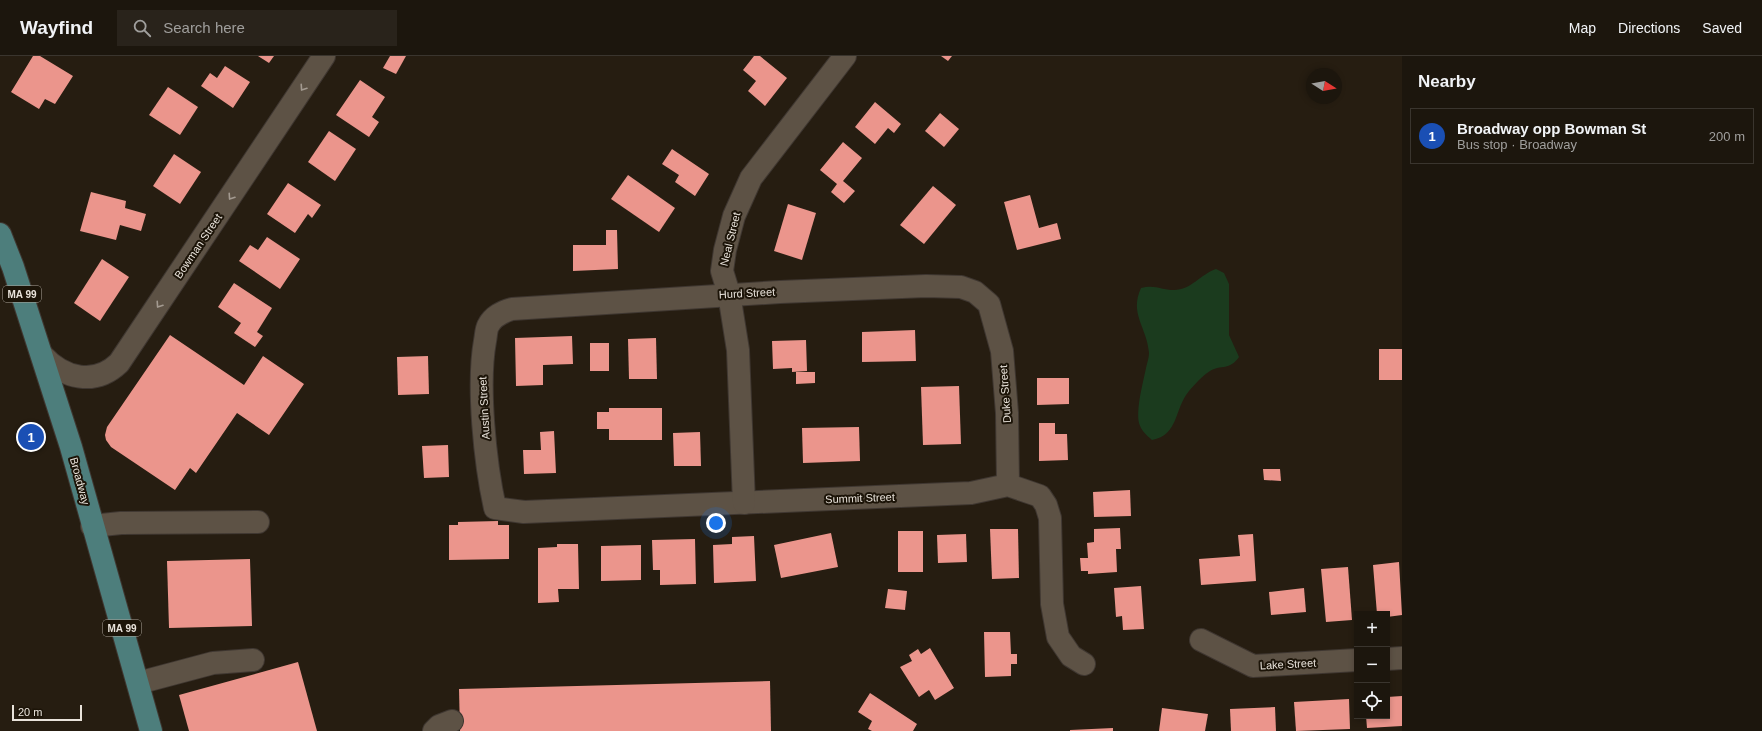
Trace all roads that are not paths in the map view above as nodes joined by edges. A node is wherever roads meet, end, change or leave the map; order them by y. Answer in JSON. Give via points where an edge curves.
{"nodes":[{"id":1,"x":324,"y":56,"type":"edge"},
{"id":2,"x":845,"y":56,"type":"edge"},
{"id":3,"x":0,"y":234,"type":"edge"},
{"id":4,"x":729,"y":294,"type":"junction"},
{"id":5,"x":989,"y":304,"type":"joint"},
{"id":6,"x":500,"y":312,"type":"joint"},
{"id":7,"x":42,"y":355,"type":"junction"},
{"id":8,"x":1008,"y":485,"type":"junction"},
{"id":9,"x":744,"y":503,"type":"junction"},
{"id":10,"x":495,"y":508,"type":"joint"},
{"id":11,"x":258,"y":522,"type":"dead end"},
{"id":12,"x":92,"y":526,"type":"junction"},
{"id":13,"x":1201,"y":640,"type":"dead end"},
{"id":14,"x":1402,"y":658,"type":"edge"},
{"id":15,"x":1390,"y":659,"type":"edge"},
{"id":16,"x":253,"y":660,"type":"dead end"},
{"id":17,"x":1354,"y":660,"type":"edge"},
{"id":18,"x":1084,"y":664,"type":"dead end"},
{"id":19,"x":138,"y":683,"type":"junction"},
{"id":20,"x":151,"y":731,"type":"edge"}],
"edges":[{"from":1,"to":7,"type":"street","name":"Bowman Street","one_way":true,"via":[[119,362],[104,374],[87,378],[58,368]]},
{"from":2,"to":4,"type":"street","name":"Neal Street","via":[[751,178],[734,216],[725,250],[722,272]]},
{"from":3,"to":7,"type":"main road","name":"Broadway","number":"MA 99"},
{"from":4,"to":5,"type":"street","name":"Hurd Street","via":[[926,286],[961,287],[975,292]]},
{"from":4,"to":6,"type":"street","name":"Hurd Street","via":[[512,309]]},
{"from":4,"to":9,"type":"street","name":"Neal Street","via":[[738,350]]},
{"from":5,"to":8,"type":"street","name":"Duke Street","via":[[1002,351],[1007,413]]},
{"from":6,"to":10,"type":"street","name":"Austin Street","via":[[488,326],[483,352],[482,398]]},
{"from":7,"to":12,"type":"main road","name":"Broadway","number":"MA 99","via":[[71,447]]},
{"from":8,"to":9,"type":"street","name":"Summit Street","via":[[971,493]]},
{"from":8,"to":18,"type":"street","via":[[1040,496],[1046,504],[1050,518],[1052,604],[1058,637],[1071,656]]},
{"from":9,"to":10,"type":"street","name":"Summit Street","via":[[524,512]]},
{"from":11,"to":12,"type":"street","via":[[121,523]]},
{"from":12,"to":19,"type":"main road","name":"Broadway","number":"MA 99"},
{"from":13,"to":17,"type":"street","name":"Lake Street","via":[[1253,666]]},
{"from":14,"to":15,"type":"street"},
{"from":16,"to":19,"type":"street","via":[[213,663]]},
{"from":19,"to":20,"type":"main road","name":"Broadway","number":"MA 99"}]}
